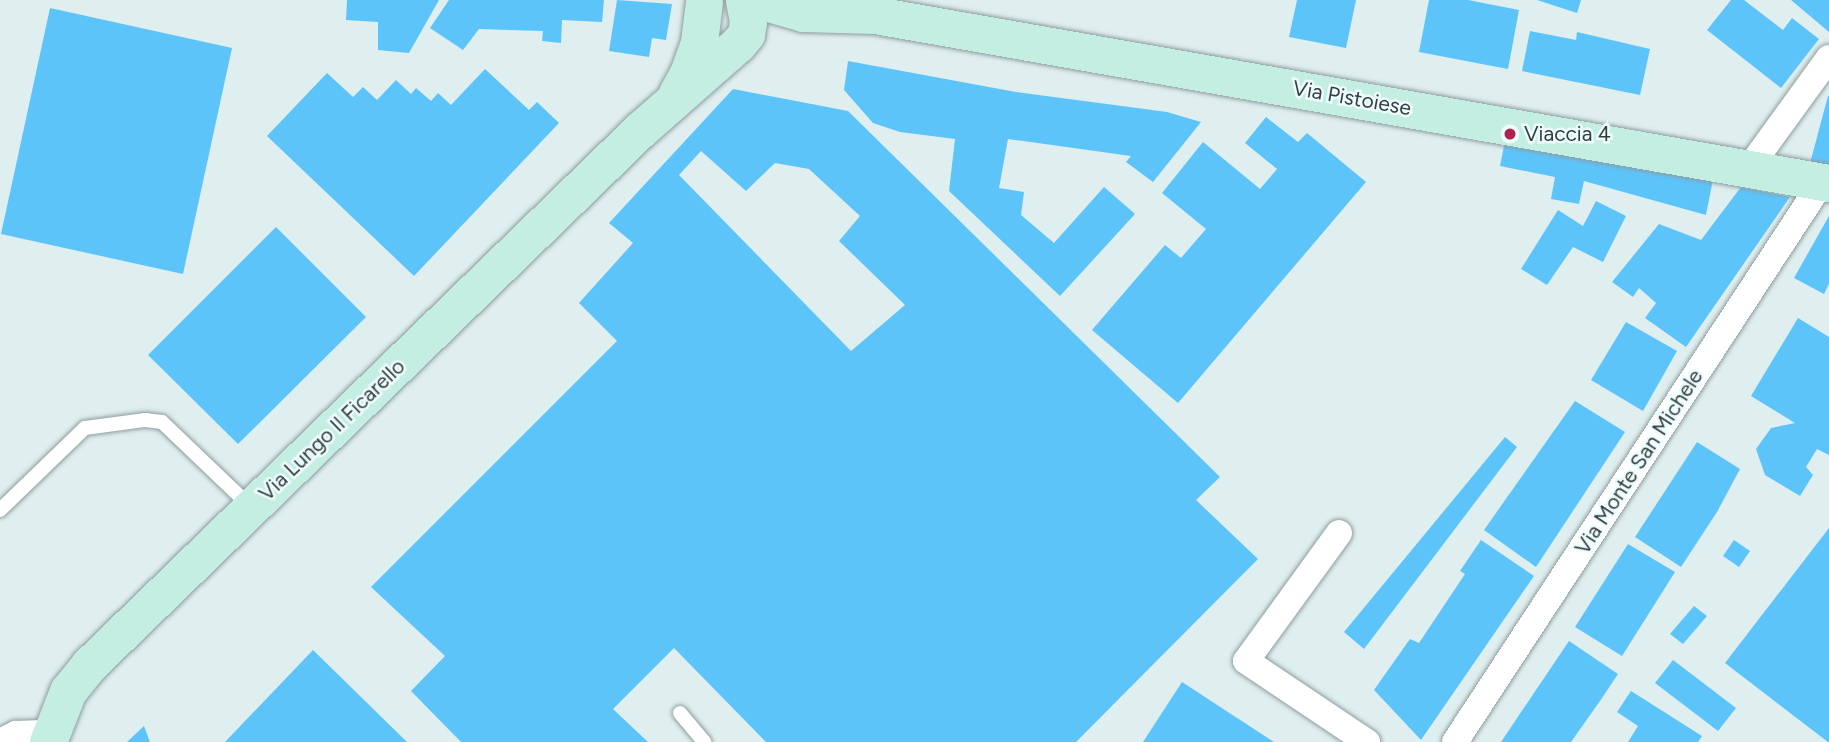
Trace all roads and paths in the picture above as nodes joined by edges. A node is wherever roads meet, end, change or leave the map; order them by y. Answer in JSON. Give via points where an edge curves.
{"nodes":[{"id":1,"x":744,"y":0,"type":"edge"},
{"id":2,"x":758,"y":0,"type":"edge"},
{"id":3,"x":831,"y":0,"type":"edge"},
{"id":4,"x":713,"y":1,"type":"edge"},
{"id":5,"x":875,"y":15,"type":"junction"},
{"id":6,"x":1829,"y":58,"type":"edge"},
{"id":7,"x":669,"y":106,"type":"junction"},
{"id":8,"x":1749,"y":168,"type":"junction"},
{"id":9,"x":1826,"y":182,"type":"edge"},
{"id":10,"x":252,"y":508,"type":"junction"},
{"id":11,"x":0,"y":510,"type":"edge"},
{"id":12,"x":1339,"y":533,"type":"dead end"},
{"id":13,"x":680,"y":713,"type":"dead end"},
{"id":14,"x":49,"y":737,"type":"edge"},
{"id":15,"x":0,"y":742,"type":"edge"},
{"id":16,"x":704,"y":742,"type":"edge"},
{"id":17,"x":1367,"y":742,"type":"edge"},
{"id":18,"x":1455,"y":742,"type":"edge"}],
"edges":[{"from":1,"to":7,"type":"street","name":"Via Lungo Il Ficarello","via":[[746,34]]},
{"from":2,"to":5,"type":"street","name":"Via Pistoiese","via":[[803,13]]},
{"from":3,"to":5,"type":"street","name":"Via Pistoiese"},
{"from":4,"to":7,"type":"street","name":"Via Lungo Il Ficarello","via":[[694,57]]},
{"from":5,"to":8,"type":"street","name":"Via Pistoiese"},
{"from":6,"to":8,"type":"street"},
{"from":7,"to":10,"type":"street","name":"Via Lungo Il Ficarello"},
{"from":8,"to":9,"type":"street","name":"Via Pistoiese"},
{"from":9,"to":18,"type":"street","name":"Via Monte San Michele"},
{"from":10,"to":11,"type":"lane","via":[[162,422],[145,420],[85,428]]},
{"from":10,"to":14,"type":"street","name":"Via Lungo Il Ficarello","via":[[89,665],[68,691]]},
{"from":12,"to":17,"type":"street","via":[[1246,661]]},
{"from":13,"to":16,"type":"lane"},
{"from":14,"to":15,"type":"street","name":"Via Lungo Il Ficarello","via":[[16,734]]}]}
